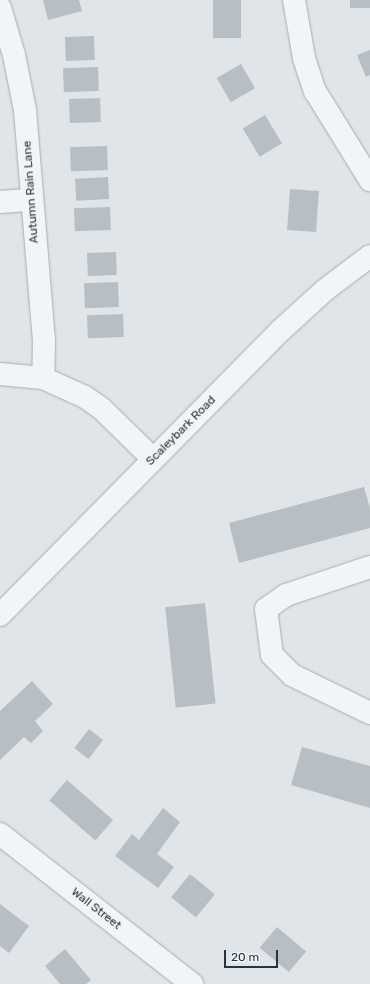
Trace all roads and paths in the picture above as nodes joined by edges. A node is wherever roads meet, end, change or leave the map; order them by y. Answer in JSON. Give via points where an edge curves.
{"nodes":[{"id":1,"x":294,"y":0,"type":"edge"},
{"id":2,"x":0,"y":8,"type":"edge"},
{"id":3,"x":370,"y":180,"type":"edge"},
{"id":4,"x":32,"y":200,"type":"junction"},
{"id":5,"x":0,"y":202,"type":"edge"},
{"id":6,"x":370,"y":256,"type":"edge"},
{"id":7,"x":0,"y":374,"type":"edge"},
{"id":8,"x":43,"y":378,"type":"junction"},
{"id":9,"x":153,"y":459,"type":"junction"},
{"id":10,"x":370,"y":567,"type":"edge"},
{"id":11,"x":0,"y":615,"type":"edge"},
{"id":12,"x":370,"y":713,"type":"edge"},
{"id":13,"x":0,"y":834,"type":"edge"},
{"id":14,"x":192,"y":984,"type":"edge"}],
"edges":[{"from":1,"to":3,"type":"street","via":[[304,58],[315,91]]},
{"from":2,"to":4,"type":"street","name":"Autumn Rain Lane","via":[[14,55],[25,110]]},
{"from":4,"to":5,"type":"street"},
{"from":4,"to":8,"type":"street","name":"Autumn Rain Lane","via":[[44,338]]},
{"from":6,"to":9,"type":"street","name":"Scaleybark Road","via":[[325,290],[280,331]]},
{"from":7,"to":8,"type":"street"},
{"from":8,"to":9,"type":"street","via":[[102,409]]},
{"from":9,"to":11,"type":"street","name":"Scaleybark Road"},
{"from":10,"to":12,"type":"street","via":[[286,595],[266,609],[272,655],[292,675]]},
{"from":13,"to":14,"type":"street","name":"Wall Street"}]}
